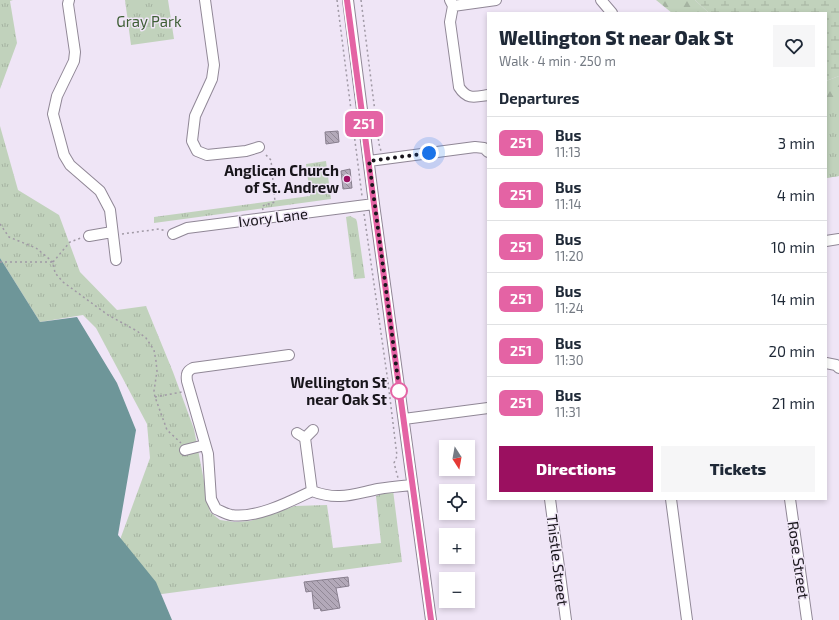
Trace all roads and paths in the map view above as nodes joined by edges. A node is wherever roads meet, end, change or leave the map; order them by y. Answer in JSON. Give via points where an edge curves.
{"nodes":[{"id":1,"x":69,"y":0,"type":"edge"},
{"id":2,"x":206,"y":0,"type":"edge"},
{"id":3,"x":338,"y":0,"type":"edge"},
{"id":4,"x":348,"y":0,"type":"edge"},
{"id":5,"x":361,"y":0,"type":"edge"},
{"id":6,"x":496,"y":0,"type":"edge"},
{"id":7,"x":601,"y":0,"type":"edge"},
{"id":8,"x":452,"y":3,"type":"edge"},
{"id":9,"x":611,"y":12,"type":"edge"},
{"id":10,"x":487,"y":95,"type":"edge"},
{"id":11,"x":259,"y":147,"type":"joint"},
{"id":12,"x":487,"y":151,"type":"edge"},
{"id":13,"x":383,"y":159,"type":"junction"},
{"id":14,"x":369,"y":161,"type":"junction"},
{"id":15,"x":374,"y":204,"type":"junction"},
{"id":16,"x":363,"y":205,"type":"junction"},
{"id":17,"x":263,"y":218,"type":"junction"},
{"id":18,"x":0,"y":224,"type":"edge"},
{"id":19,"x":112,"y":232,"type":"junction"},
{"id":20,"x":173,"y":234,"type":"joint"},
{"id":21,"x":89,"y":236,"type":"joint"},
{"id":22,"x":839,"y":239,"type":"edge"},
{"id":23,"x":827,"y":241,"type":"edge"},
{"id":24,"x":116,"y":260,"type":"dead end"},
{"id":25,"x":0,"y":262,"type":"edge"},
{"id":26,"x":53,"y":262,"type":"junction"},
{"id":27,"x":289,"y":355,"type":"dead end"},
{"id":28,"x":190,"y":391,"type":"junction"},
{"id":29,"x":155,"y":397,"type":"junction"},
{"id":30,"x":487,"y":408,"type":"edge"},
{"id":31,"x":404,"y":419,"type":"junction"},
{"id":32,"x":312,"y":430,"type":"dead end"},
{"id":33,"x":205,"y":445,"type":"junction"},
{"id":34,"x":187,"y":450,"type":"joint"},
{"id":35,"x":412,"y":485,"type":"junction"},
{"id":36,"x":400,"y":486,"type":"junction"},
{"id":37,"x":312,"y":491,"type":"junction"},
{"id":38,"x":550,"y":500,"type":"edge"},
{"id":39,"x":671,"y":500,"type":"edge"},
{"id":40,"x":790,"y":500,"type":"edge"},
{"id":41,"x":431,"y":620,"type":"edge"},
{"id":42,"x":566,"y":620,"type":"edge"},
{"id":43,"x":687,"y":620,"type":"edge"},
{"id":44,"x":807,"y":620,"type":"edge"}],
"edges":[{"from":1,"to":19,"type":"street","via":[[74,61],[57,96],[53,114],[64,155],[70,165],[100,191],[110,210]]},
{"from":2,"to":11,"type":"street","via":[[214,65],[212,79],[196,116],[192,141],[198,152],[207,155]]},
{"from":3,"to":16,"type":"path"},
{"from":4,"to":14,"type":"street"},
{"from":5,"to":13,"type":"path"},
{"from":6,"to":8,"type":"street"},
{"from":7,"to":9,"type":"street"},
{"from":8,"to":10,"type":"street","via":[[450,22],[459,87],[464,94],[472,97]]},
{"from":11,"to":17,"type":"path","via":[[271,160],[275,202],[262,206]]},
{"from":12,"to":13,"type":"street","via":[[475,147]]},
{"from":13,"to":14,"type":"street"},
{"from":14,"to":15,"type":"street"},
{"from":15,"to":16,"type":"street","name":"Ivory Lane"},
{"from":15,"to":31,"type":"street"},
{"from":16,"to":17,"type":"street","name":"Ivory Lane"},
{"from":16,"to":36,"type":"path","via":[[398,456],[394,463]]},
{"from":17,"to":20,"type":"street","name":"Ivory Lane","via":[[187,228]]},
{"from":18,"to":26,"type":"path","via":[[10,237],[36,248]]},
{"from":19,"to":20,"type":"path","via":[[116,234],[159,229]]},
{"from":19,"to":21,"type":"street"},
{"from":19,"to":24,"type":"street"},
{"from":21,"to":26,"type":"path","via":[[70,242]]},
{"from":22,"to":23,"type":"street"},
{"from":25,"to":26,"type":"path"},
{"from":26,"to":29,"type":"path","via":[[63,282],[108,315],[146,338],[154,350],[156,361]]},
{"from":27,"to":28,"type":"street","via":[[192,368],[186,376]]},
{"from":28,"to":29,"type":"path"},
{"from":28,"to":33,"type":"street"},
{"from":29,"to":34,"type":"path","via":[[168,433]]},
{"from":30,"to":31,"type":"street"},
{"from":31,"to":35,"type":"street"},
{"from":32,"to":37,"type":"street","via":[[301,436]]},
{"from":33,"to":34,"type":"street"},
{"from":33,"to":37,"type":"street","via":[[212,499],[216,509],[230,515],[253,515]]},
{"from":35,"to":36,"type":"street"},
{"from":35,"to":41,"type":"street"},
{"from":36,"to":37,"type":"street","via":[[352,496],[325,496]]},
{"from":38,"to":42,"type":"street","name":"Thistle Street"},
{"from":39,"to":43,"type":"street"},
{"from":40,"to":44,"type":"street","name":"Rose Street"}]}
